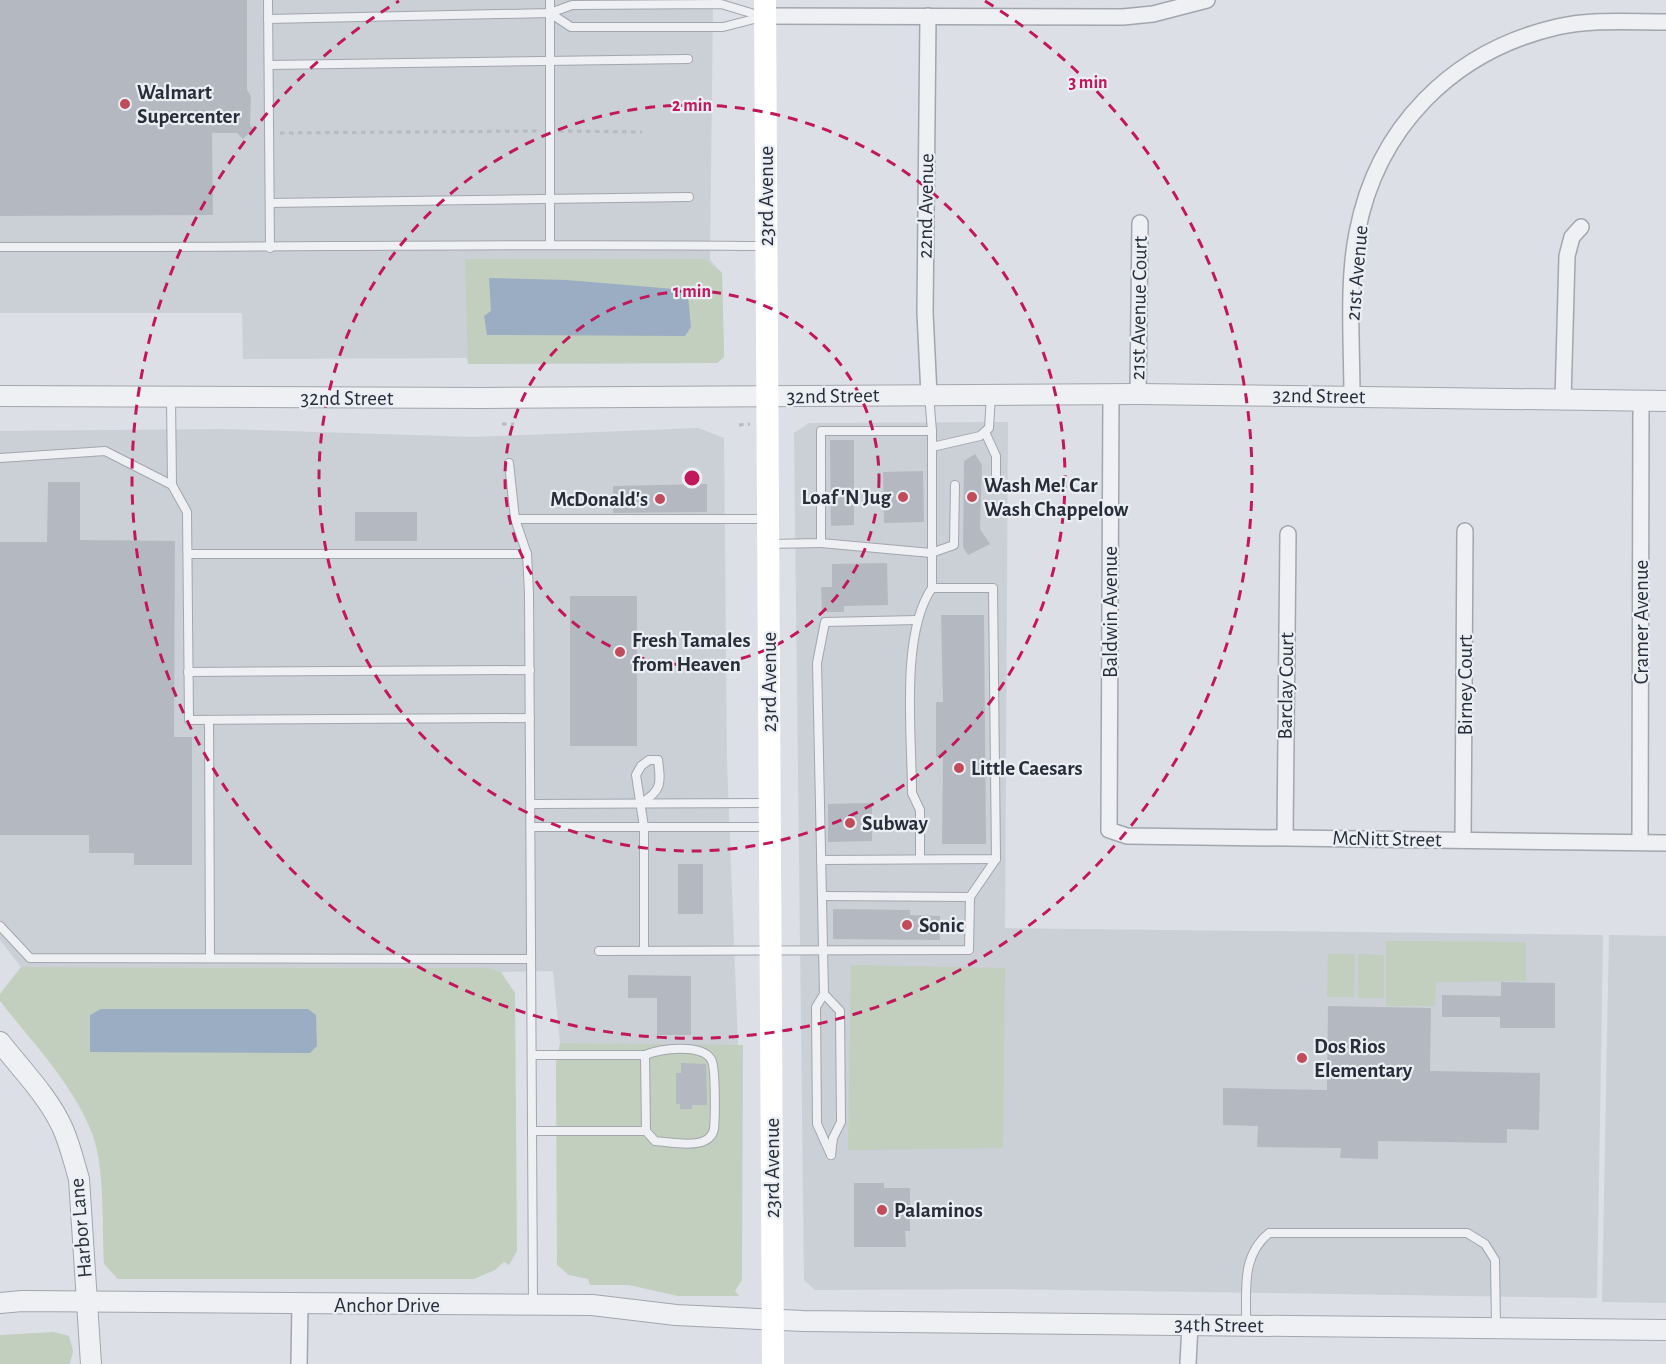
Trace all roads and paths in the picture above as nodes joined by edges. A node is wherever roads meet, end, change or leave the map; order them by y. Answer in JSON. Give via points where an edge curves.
{"nodes":[{"id":1,"x":268,"y":0,"type":"edge"},
{"id":2,"x":550,"y":0,"type":"edge"},
{"id":3,"x":1208,"y":0,"type":"edge"},
{"id":4,"x":764,"y":8,"type":"edge"},
{"id":5,"x":550,"y":13,"type":"junction"},
{"id":6,"x":928,"y":16,"type":"junction"},
{"id":7,"x":268,"y":19,"type":"junction"},
{"id":8,"x":1666,"y":22,"type":"edge"},
{"id":9,"x":688,"y":59,"type":"dead end"},
{"id":10,"x":550,"y":61,"type":"junction"},
{"id":11,"x":269,"y":65,"type":"junction"},
{"id":12,"x":550,"y":131,"type":"junction"},
{"id":13,"x":642,"y":132,"type":"dead end"},
{"id":14,"x":269,"y":133,"type":"junction"},
{"id":15,"x":689,"y":197,"type":"dead end"},
{"id":16,"x":550,"y":199,"type":"junction"},
{"id":17,"x":270,"y":203,"type":"junction"},
{"id":18,"x":1140,"y":223,"type":"dead end"},
{"id":19,"x":1581,"y":228,"type":"dead end"},
{"id":20,"x":550,"y":244,"type":"junction"},
{"id":21,"x":766,"y":246,"type":"junction"},
{"id":22,"x":0,"y":247,"type":"edge"},
{"id":23,"x":270,"y":248,"type":"junction"},
{"id":24,"x":991,"y":394,"type":"junction"},
{"id":25,"x":1111,"y":394,"type":"junction"},
{"id":26,"x":1138,"y":394,"type":"junction"},
{"id":27,"x":929,"y":395,"type":"junction"},
{"id":28,"x":0,"y":396,"type":"edge"},
{"id":29,"x":171,"y":397,"type":"junction"},
{"id":30,"x":767,"y":397,"type":"junction"},
{"id":31,"x":1352,"y":397,"type":"junction"},
{"id":32,"x":1563,"y":400,"type":"junction"},
{"id":33,"x":1641,"y":401,"type":"junction"},
{"id":34,"x":1666,"y":401,"type":"edge"},
{"id":35,"x":502,"y":424,"type":"dead end"},
{"id":36,"x":514,"y":424,"type":"dead end"},
{"id":37,"x":932,"y":431,"type":"junction"},
{"id":38,"x":985,"y":432,"type":"junction"},
{"id":39,"x":932,"y":447,"type":"junction"},
{"id":40,"x":0,"y":458,"type":"edge"},
{"id":41,"x":508,"y":463,"type":"dead end"},
{"id":42,"x":996,"y":484,"type":"dead end"},
{"id":43,"x":172,"y":485,"type":"junction"},
{"id":44,"x":955,"y":485,"type":"dead end"},
{"id":45,"x":516,"y":519,"type":"junction"},
{"id":46,"x":768,"y":519,"type":"junction"},
{"id":47,"x":1465,"y":531,"type":"dead end"},
{"id":48,"x":1288,"y":534,"type":"dead end"},
{"id":49,"x":821,"y":543,"type":"junction"},
{"id":50,"x":768,"y":544,"type":"junction"},
{"id":51,"x":931,"y":553,"type":"junction"},
{"id":52,"x":188,"y":554,"type":"junction"},
{"id":53,"x":527,"y":554,"type":"junction"},
{"id":54,"x":932,"y":588,"type":"junction"},
{"id":55,"x":917,"y":620,"type":"junction"},
{"id":56,"x":530,"y":670,"type":"junction"},
{"id":57,"x":188,"y":672,"type":"junction"},
{"id":58,"x":530,"y":718,"type":"junction"},
{"id":59,"x":209,"y":720,"type":"junction"},
{"id":60,"x":641,"y":803,"type":"junction"},
{"id":61,"x":769,"y":803,"type":"junction"},
{"id":62,"x":531,"y":804,"type":"junction"},
{"id":63,"x":531,"y":827,"type":"junction"},
{"id":64,"x":644,"y":827,"type":"junction"},
{"id":65,"x":770,"y":827,"type":"junction"},
{"id":66,"x":1109,"y":830,"type":"joint"},
{"id":67,"x":1285,"y":837,"type":"junction"},
{"id":68,"x":1463,"y":840,"type":"junction"},
{"id":69,"x":1640,"y":842,"type":"junction"},
{"id":70,"x":1666,"y":843,"type":"edge"},
{"id":71,"x":920,"y":859,"type":"junction"},
{"id":72,"x":996,"y":859,"type":"junction"},
{"id":73,"x":821,"y":861,"type":"junction"},
{"id":74,"x":822,"y":896,"type":"junction"},
{"id":75,"x":970,"y":897,"type":"junction"},
{"id":76,"x":0,"y":926,"type":"edge"},
{"id":77,"x":770,"y":949,"type":"junction"},
{"id":78,"x":823,"y":949,"type":"junction"},
{"id":79,"x":644,"y":950,"type":"junction"},
{"id":80,"x":599,"y":951,"type":"dead end"},
{"id":81,"x":210,"y":958,"type":"junction"},
{"id":82,"x":531,"y":959,"type":"junction"},
{"id":83,"x":824,"y":994,"type":"junction"},
{"id":84,"x":0,"y":1042,"type":"edge"},
{"id":85,"x":532,"y":1055,"type":"junction"},
{"id":86,"x":645,"y":1055,"type":"junction"},
{"id":87,"x":532,"y":1131,"type":"junction"},
{"id":88,"x":646,"y":1131,"type":"junction"},
{"id":89,"x":88,"y":1301,"type":"junction"},
{"id":90,"x":0,"y":1303,"type":"edge"},
{"id":91,"x":300,"y":1304,"type":"junction"},
{"id":92,"x":533,"y":1305,"type":"junction"},
{"id":93,"x":773,"y":1320,"type":"junction"},
{"id":94,"x":1190,"y":1325,"type":"junction"},
{"id":95,"x":1246,"y":1326,"type":"junction"},
{"id":96,"x":1496,"y":1328,"type":"junction"},
{"id":97,"x":1666,"y":1330,"type":"edge"},
{"id":98,"x":91,"y":1364,"type":"edge"},
{"id":99,"x":299,"y":1364,"type":"edge"},
{"id":100,"x":773,"y":1364,"type":"edge"},
{"id":101,"x":1188,"y":1364,"type":"edge"}],
"edges":[{"from":1,"to":7,"type":"lane"},
{"from":2,"to":5,"type":"lane"},
{"from":3,"to":6,"type":"street","via":[[1123,17]]},
{"from":4,"to":5,"type":"lane","via":[[721,4],[572,5]]},
{"from":4,"to":5,"type":"lane","via":[[723,27],[571,27]]},
{"from":4,"to":6,"type":"street"},
{"from":4,"to":21,"type":"main road","name":"23rd Avenue"},
{"from":5,"to":7,"type":"lane"},
{"from":5,"to":10,"type":"lane"},
{"from":6,"to":27,"type":"street","name":"22nd Avenue","via":[[925,313]]},
{"from":7,"to":11,"type":"lane"},
{"from":8,"to":31,"type":"street","name":"21st Avenue","via":[[1581,23],[1519,38],[1470,61],[1418,106],[1396,135],[1360,220],[1354,252]]},
{"from":9,"to":10,"type":"lane"},
{"from":10,"to":11,"type":"lane"},
{"from":10,"to":12,"type":"lane"},
{"from":11,"to":14,"type":"lane"},
{"from":12,"to":13,"type":"path"},
{"from":12,"to":14,"type":"path"},
{"from":12,"to":16,"type":"lane"},
{"from":14,"to":17,"type":"lane"},
{"from":15,"to":16,"type":"lane"},
{"from":16,"to":17,"type":"lane"},
{"from":16,"to":20,"type":"lane"},
{"from":17,"to":23,"type":"lane"},
{"from":18,"to":26,"type":"street","name":"21st Avenue Court"},
{"from":19,"to":32,"type":"street","via":[[1572,237],[1568,256]]},
{"from":20,"to":21,"type":"lane"},
{"from":20,"to":23,"type":"lane"},
{"from":21,"to":30,"type":"main road","name":"23rd Avenue"},
{"from":22,"to":23,"type":"lane"},
{"from":24,"to":25,"type":"street","name":"32nd Street"},
{"from":24,"to":27,"type":"street","name":"32nd Street"},
{"from":24,"to":38,"type":"lane","via":[[989,428]]},
{"from":25,"to":26,"type":"street","name":"32nd Street"},
{"from":25,"to":66,"type":"street","name":"Baldwin Avenue"},
{"from":26,"to":31,"type":"street","name":"32nd Street"},
{"from":27,"to":30,"type":"street","name":"32nd Street"},
{"from":27,"to":37,"type":"lane"},
{"from":28,"to":29,"type":"street","name":"32nd Street"},
{"from":29,"to":30,"type":"street","name":"32nd Street"},
{"from":29,"to":43,"type":"lane"},
{"from":30,"to":46,"type":"main road","name":"23rd Avenue"},
{"from":31,"to":32,"type":"street","name":"32nd Street"},
{"from":32,"to":33,"type":"street","name":"32nd Street"},
{"from":33,"to":34,"type":"street","name":"32nd Street"},
{"from":33,"to":69,"type":"street","name":"Cramer Avenue"},
{"from":35,"to":36,"type":"path"},
{"from":37,"to":39,"type":"lane"},
{"from":37,"to":49,"type":"lane","via":[[820,431]]},
{"from":38,"to":39,"type":"lane"},
{"from":38,"to":42,"type":"lane","via":[[996,456]]},
{"from":39,"to":51,"type":"lane"},
{"from":40,"to":43,"type":"lane","via":[[105,451]]},
{"from":41,"to":45,"type":"lane"},
{"from":43,"to":52,"type":"lane","via":[[187,512]]},
{"from":44,"to":51,"type":"lane","via":[[954,545]]},
{"from":45,"to":46,"type":"lane"},
{"from":45,"to":53,"type":"lane"},
{"from":46,"to":50,"type":"main road","name":"23rd Avenue"},
{"from":47,"to":68,"type":"street","name":"Birney Court"},
{"from":48,"to":67,"type":"street","name":"Barclay Court"},
{"from":49,"to":50,"type":"lane"},
{"from":49,"to":51,"type":"lane"},
{"from":50,"to":61,"type":"main road","name":"23rd Avenue"},
{"from":51,"to":54,"type":"lane"},
{"from":52,"to":53,"type":"lane"},
{"from":52,"to":57,"type":"lane"},
{"from":53,"to":56,"type":"lane"},
{"from":54,"to":55,"type":"lane","via":[[922,602]]},
{"from":54,"to":72,"type":"lane","via":[[993,588]]},
{"from":55,"to":71,"type":"lane","via":[[911,662],[912,793],[920,810]]},
{"from":55,"to":73,"type":"lane","via":[[825,622],[817,663]]},
{"from":56,"to":57,"type":"lane"},
{"from":56,"to":58,"type":"lane"},
{"from":57,"to":59,"type":"lane","via":[[189,720]]},
{"from":58,"to":59,"type":"lane"},
{"from":58,"to":62,"type":"lane"},
{"from":59,"to":81,"type":"lane"},
{"from":60,"to":60,"type":"lane","via":[[656,794],[658,760],[649,760],[636,775]]},
{"from":60,"to":61,"type":"lane"},
{"from":60,"to":62,"type":"lane"},
{"from":60,"to":64,"type":"lane"},
{"from":61,"to":65,"type":"main road","name":"23rd Avenue"},
{"from":62,"to":63,"type":"lane"},
{"from":63,"to":64,"type":"lane"},
{"from":63,"to":82,"type":"lane"},
{"from":64,"to":65,"type":"lane"},
{"from":64,"to":79,"type":"lane"},
{"from":65,"to":77,"type":"main road","name":"23rd Avenue"},
{"from":66,"to":67,"type":"street","name":"McNitt Street","via":[[1127,836]]},
{"from":67,"to":68,"type":"street","name":"McNitt Street"},
{"from":68,"to":69,"type":"street","name":"McNitt Street"},
{"from":69,"to":70,"type":"street","name":"McNitt Street"},
{"from":71,"to":72,"type":"lane"},
{"from":71,"to":73,"type":"lane"},
{"from":72,"to":75,"type":"lane"},
{"from":73,"to":74,"type":"lane"},
{"from":74,"to":75,"type":"lane"},
{"from":74,"to":78,"type":"lane"},
{"from":75,"to":78,"type":"lane","via":[[969,950]]},
{"from":76,"to":81,"type":"lane","via":[[30,958]]},
{"from":77,"to":78,"type":"lane"},
{"from":77,"to":79,"type":"lane"},
{"from":77,"to":93,"type":"main road","name":"23rd Avenue"},
{"from":78,"to":83,"type":"lane"},
{"from":79,"to":80,"type":"lane"},
{"from":81,"to":82,"type":"lane"},
{"from":82,"to":85,"type":"lane"},
{"from":83,"to":83,"type":"lane","via":[[816,1007],[817,1124],[831,1155],[833,1138],[841,1122],[840,1011]]},
{"from":84,"to":89,"type":"street","name":"Harbor Lane","via":[[43,1097],[62,1128],[72,1155],[79,1179]]},
{"from":85,"to":86,"type":"lane"},
{"from":85,"to":87,"type":"lane"},
{"from":86,"to":88,"type":"lane"},
{"from":86,"to":88,"type":"lane","via":[[656,1050],[697,1050],[714,1064],[714,1129],[706,1140],[655,1142]]},
{"from":87,"to":88,"type":"lane"},
{"from":87,"to":92,"type":"lane"},
{"from":89,"to":90,"type":"street","name":"Anchor Drive"},
{"from":89,"to":91,"type":"street","name":"Anchor Drive"},
{"from":89,"to":98,"type":"street","name":"Harbor Lane"},
{"from":91,"to":92,"type":"street","name":"Anchor Drive"},
{"from":91,"to":99,"type":"street"},
{"from":92,"to":93,"type":"street","name":"Anchor Drive","via":[[592,1305],[676,1315]]},
{"from":93,"to":94,"type":"street","name":"34th Street"},
{"from":93,"to":100,"type":"main road","name":"23rd Avenue"},
{"from":94,"to":95,"type":"street","name":"34th Street"},
{"from":94,"to":101,"type":"street"},
{"from":95,"to":96,"type":"street","name":"34th Street"},
{"from":95,"to":96,"type":"lane","via":[[1248,1262],[1256,1244],[1269,1233],[1467,1233],[1485,1244],[1495,1260]]},
{"from":96,"to":97,"type":"street","name":"34th Street"}]}
